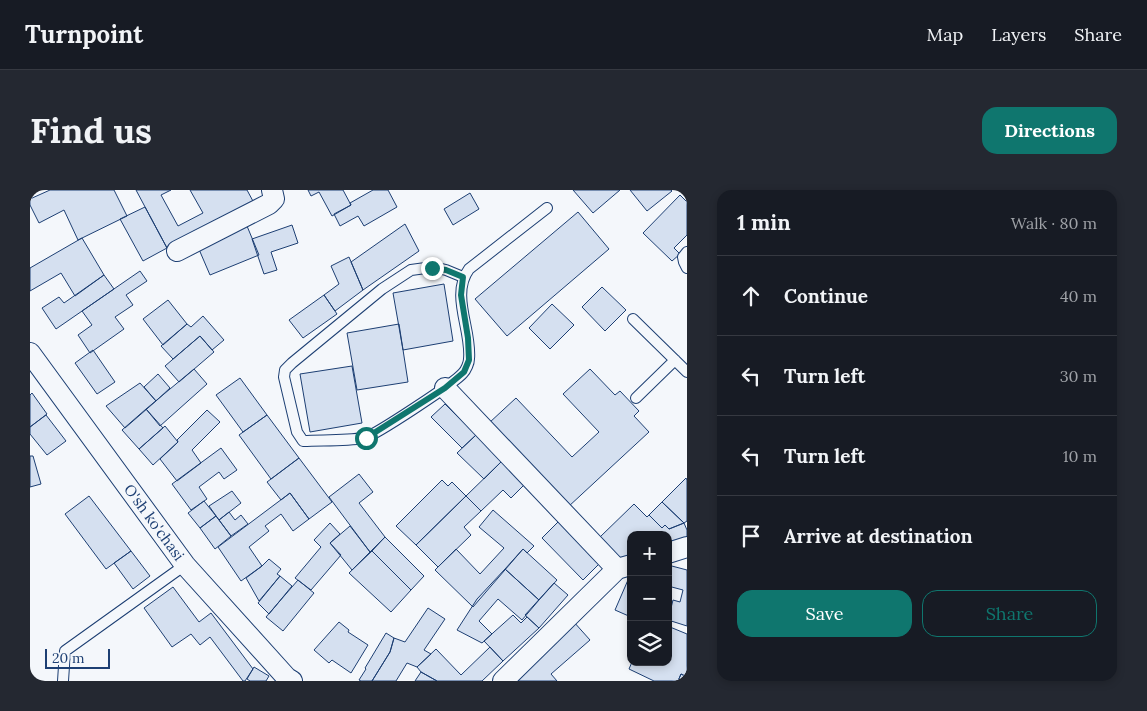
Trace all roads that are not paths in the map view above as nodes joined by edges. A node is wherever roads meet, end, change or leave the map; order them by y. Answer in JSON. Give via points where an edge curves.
{"nodes":[{"id":1,"x":272,"y":190,"type":"edge"},
{"id":2,"x":547,"y":208,"type":"dead end"},
{"id":3,"x":176,"y":251,"type":"dead end"},
{"id":4,"x":687,"y":252,"type":"edge"},
{"id":5,"x":687,"y":268,"type":"edge"},
{"id":6,"x":463,"y":277,"type":"junction"},
{"id":7,"x":633,"y":319,"type":"dead end"},
{"id":8,"x":30,"y":353,"type":"edge"},
{"id":9,"x":674,"y":360,"type":"junction"},
{"id":10,"x":687,"y":372,"type":"edge"},
{"id":11,"x":445,"y":388,"type":"junction"},
{"id":12,"x":636,"y":398,"type":"dead end"},
{"id":13,"x":687,"y":547,"type":"edge"},
{"id":14,"x":672,"y":552,"type":"edge"},
{"id":15,"x":185,"y":565,"type":"junction"},
{"id":16,"x":624,"y":567,"type":"edge"},
{"id":17,"x":63,"y":681,"type":"edge"},
{"id":18,"x":292,"y":681,"type":"edge"},
{"id":19,"x":503,"y":681,"type":"edge"}],
"edges":[{"from":1,"to":3,"type":"street","via":[[274,199],[269,204]]},
{"from":2,"to":6,"type":"lane"},
{"from":4,"to":5,"type":"lane","via":[[683,257]]},
{"from":6,"to":11,"type":"lane","via":[[461,295],[469,360],[464,372]]},
{"from":6,"to":11,"type":"lane","via":[[432,268],[411,270],[292,363],[285,370],[284,377],[297,432],[303,440],[366,438]]},
{"from":7,"to":9,"type":"lane"},
{"from":8,"to":15,"type":"street","name":"O'sh ko'chasi"},
{"from":9,"to":10,"type":"lane"},
{"from":9,"to":12,"type":"lane"},
{"from":11,"to":16,"type":"street"},
{"from":13,"to":14,"type":"street"},
{"from":15,"to":17,"type":"lane","via":[[66,651]]},
{"from":15,"to":18,"type":"street","name":"O'sh ko'chasi"},
{"from":16,"to":19,"type":"street"}]}
